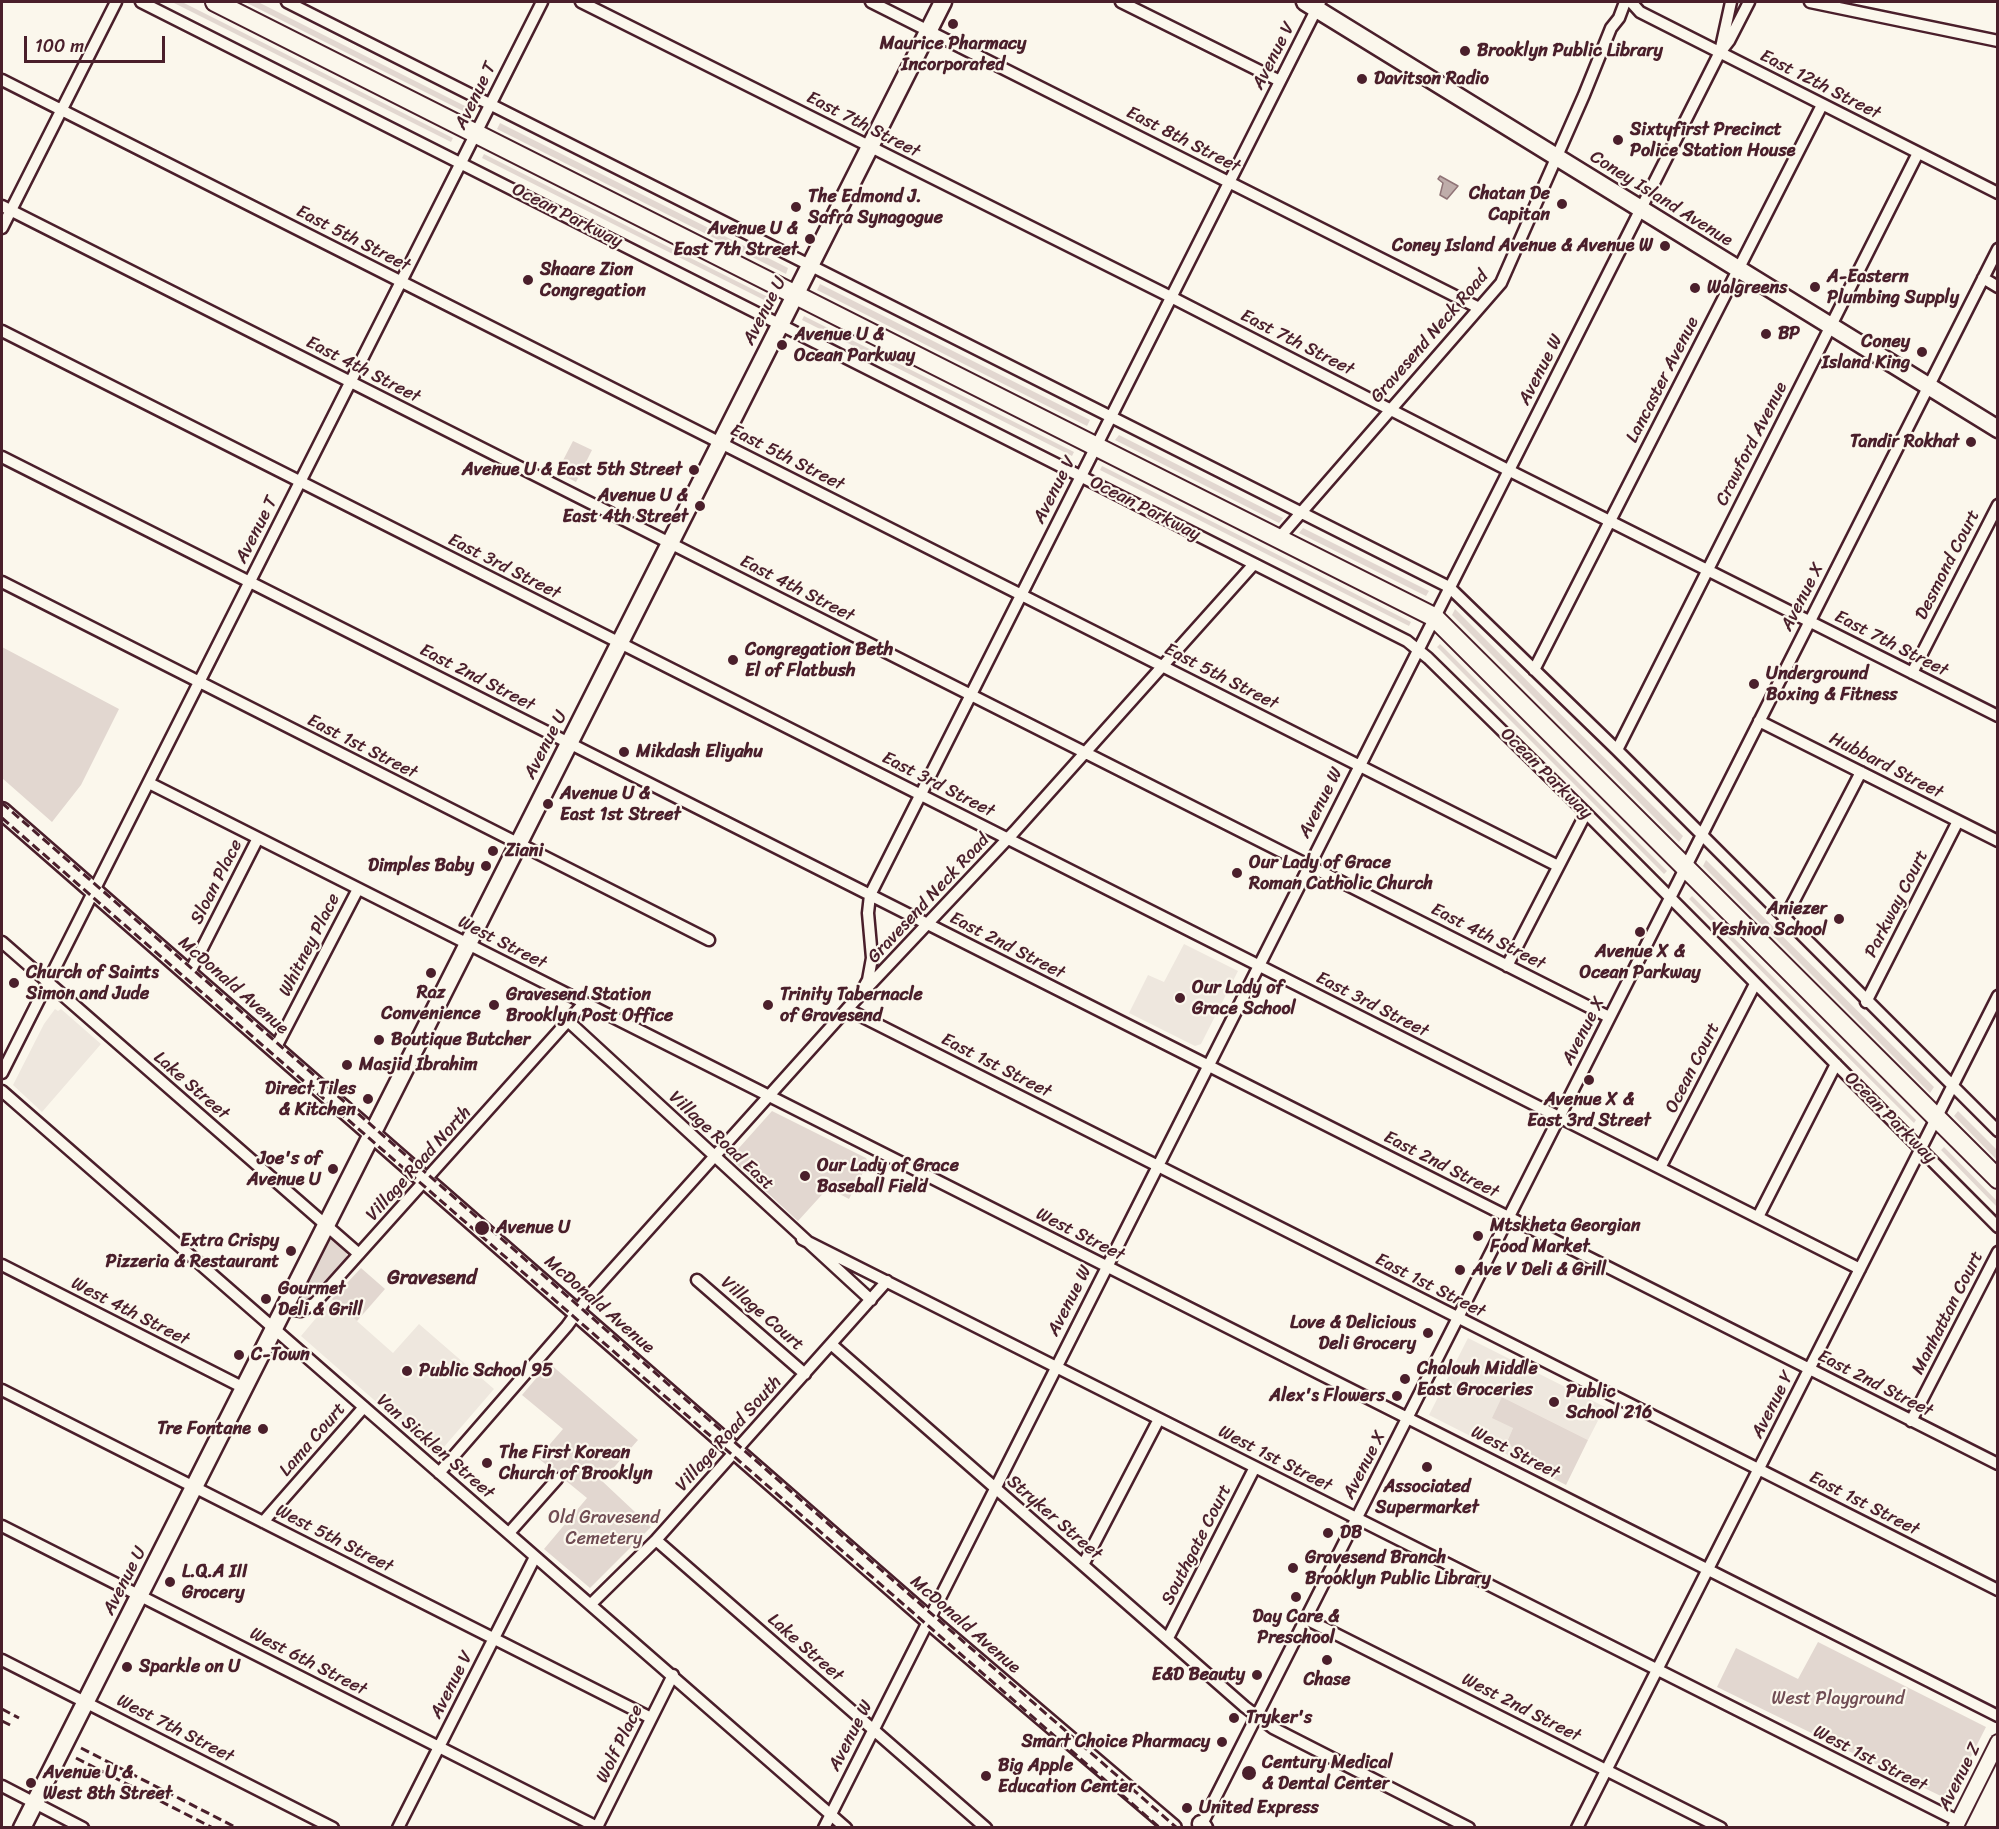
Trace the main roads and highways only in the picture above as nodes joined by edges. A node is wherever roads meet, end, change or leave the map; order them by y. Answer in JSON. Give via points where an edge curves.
{"nodes":[{"id":1,"x":214,"y":2,"type":"edge"},
{"id":2,"x":943,"y":2,"type":"edge"},
{"id":3,"x":1314,"y":4,"type":"edge"},
{"id":4,"x":795,"y":295,"type":"junction"},
{"id":5,"x":1998,"y":429,"type":"edge"},
{"id":6,"x":2,"y":811,"type":"edge"},
{"id":7,"x":372,"y":1134,"type":"junction"},
{"id":8,"x":1998,"y":1179,"type":"edge"},
{"id":9,"x":22,"y":1827,"type":"edge"},
{"id":10,"x":1173,"y":1827,"type":"edge"}],
"edges":[{"from":1,"to":4,"type":"main road","name":"Ocean Parkway"},
{"from":2,"to":4,"type":"main road","name":"Avenue U"},
{"from":3,"to":5,"type":"main road","name":"Coney Island Avenue"},
{"from":4,"to":7,"type":"main road","name":"Avenue U"},
{"from":4,"to":8,"type":"main road","name":"Ocean Parkway","via":[[1434,617]]},
{"from":6,"to":7,"type":"main road","name":"McDonald Avenue"},
{"from":7,"to":9,"type":"main road","name":"Avenue U"},
{"from":7,"to":10,"type":"main road","name":"McDonald Avenue"}]}
